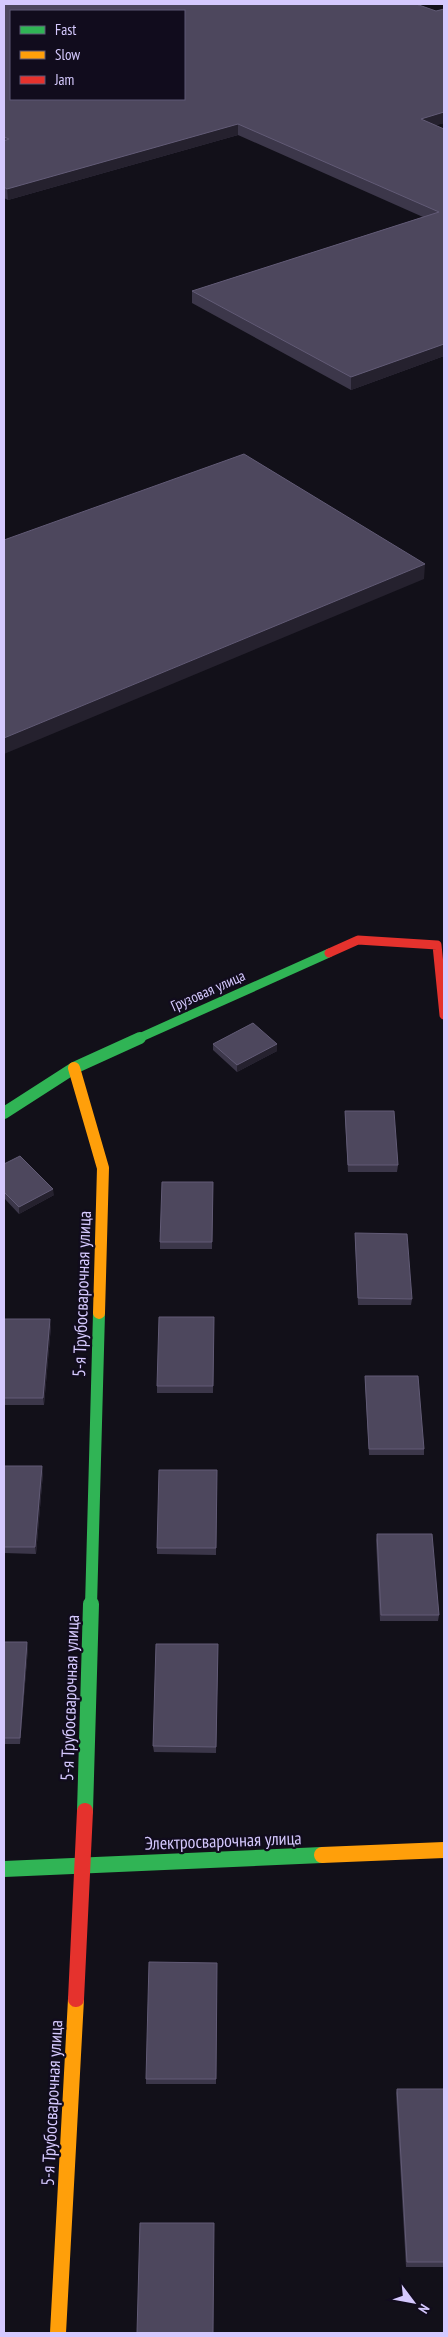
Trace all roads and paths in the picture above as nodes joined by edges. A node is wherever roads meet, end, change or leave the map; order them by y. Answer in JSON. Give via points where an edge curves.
{"nodes":[{"id":1,"x":444,"y":1015,"type":"edge"},
{"id":2,"x":74,"y":1068,"type":"junction"},
{"id":3,"x":4,"y":1113,"type":"edge"},
{"id":4,"x":444,"y":1850,"type":"edge"},
{"id":5,"x":83,"y":1864,"type":"junction"},
{"id":6,"x":4,"y":1868,"type":"edge"},
{"id":7,"x":58,"y":2333,"type":"edge"}],
"edges":[{"from":1,"to":2,"type":"street","name":"Грузовая улица","via":[[437,945],[358,940]]},
{"from":2,"to":3,"type":"street","name":"Грузовая улица"},
{"from":2,"to":5,"type":"street","name":"5-я Трубосварочная улица","via":[[103,1168]]},
{"from":4,"to":5,"type":"street","name":"Электросварочная улица"},
{"from":5,"to":6,"type":"street","name":"Электросварочная улица"},
{"from":5,"to":7,"type":"street","name":"5-я Трубосварочная улица"}]}
